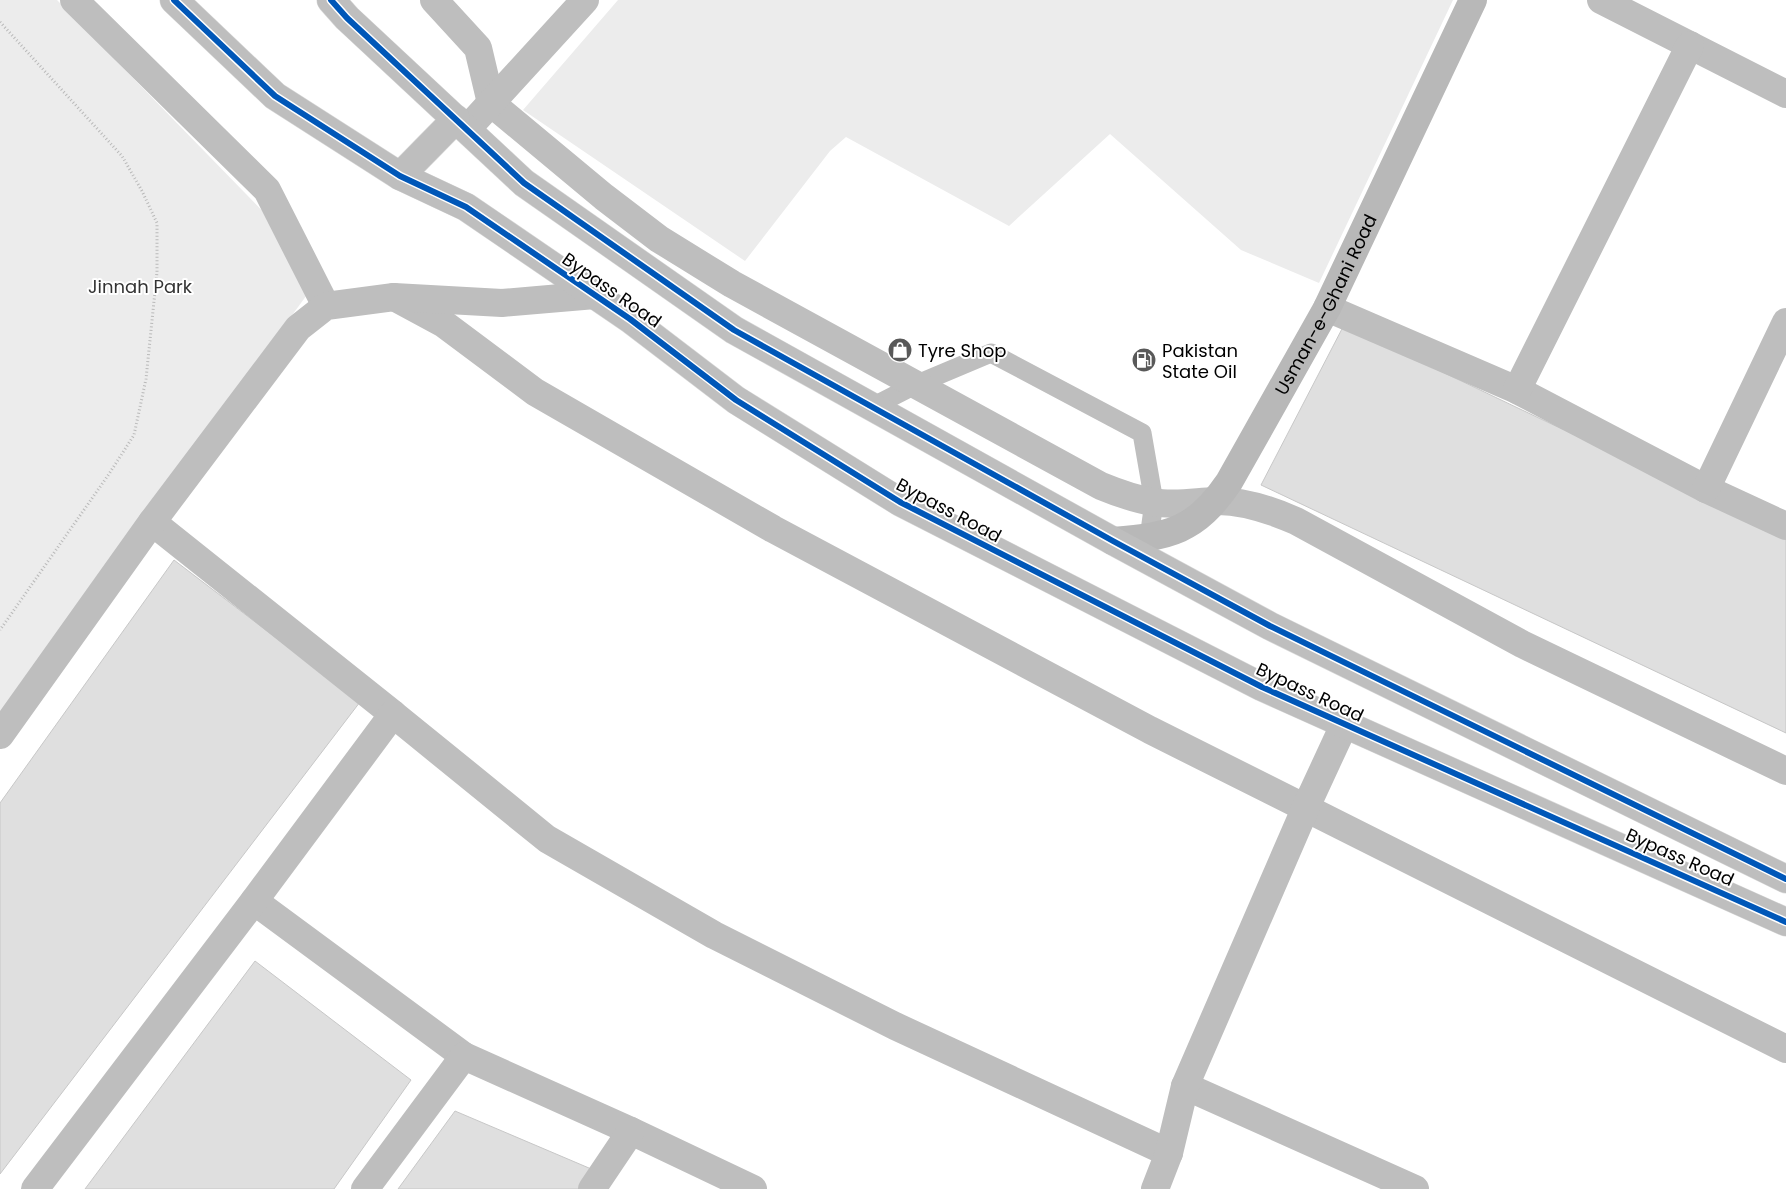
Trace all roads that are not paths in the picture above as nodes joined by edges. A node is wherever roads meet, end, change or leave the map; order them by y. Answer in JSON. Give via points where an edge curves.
{"nodes":[{"id":1,"x":74,"y":0,"type":"edge"},
{"id":2,"x":174,"y":0,"type":"edge"},
{"id":3,"x":331,"y":0,"type":"edge"},
{"id":4,"x":434,"y":0,"type":"edge"},
{"id":5,"x":585,"y":0,"type":"edge"},
{"id":6,"x":1473,"y":0,"type":"edge"},
{"id":7,"x":1601,"y":0,"type":"edge"},
{"id":8,"x":1690,"y":45,"type":"junction"},
{"id":9,"x":1786,"y":94,"type":"edge"},
{"id":10,"x":490,"y":103,"type":"junction"},
{"id":11,"x":461,"y":124,"type":"junction"},
{"id":12,"x":400,"y":176,"type":"junction"},
{"id":13,"x":596,"y":295,"type":"junction"},
{"id":14,"x":394,"y":297,"type":"junction"},
{"id":15,"x":326,"y":306,"type":"junction"},
{"id":16,"x":1327,"y":308,"type":"junction"},
{"id":17,"x":1786,"y":322,"type":"edge"},
{"id":18,"x":915,"y":385,"type":"junction"},
{"id":19,"x":1517,"y":390,"type":"junction"},
{"id":20,"x":872,"y":407,"type":"junction"},
{"id":21,"x":1706,"y":489,"type":"junction"},
{"id":22,"x":1216,"y":501,"type":"junction"},
{"id":23,"x":1154,"y":502,"type":"junction"},
{"id":24,"x":152,"y":522,"type":"junction"},
{"id":25,"x":1786,"y":526,"type":"edge"},
{"id":26,"x":1149,"y":538,"type":"junction"},
{"id":27,"x":1113,"y":541,"type":"junction"},
{"id":28,"x":393,"y":714,"type":"junction"},
{"id":29,"x":1344,"y":725,"type":"junction"},
{"id":30,"x":0,"y":735,"type":"edge"},
{"id":31,"x":1786,"y":771,"type":"edge"},
{"id":32,"x":1306,"y":807,"type":"junction"},
{"id":33,"x":1786,"y":879,"type":"edge"},
{"id":34,"x":254,"y":901,"type":"junction"},
{"id":35,"x":1786,"y":922,"type":"edge"},
{"id":36,"x":1786,"y":1048,"type":"edge"},
{"id":37,"x":464,"y":1056,"type":"junction"},
{"id":38,"x":1186,"y":1086,"type":"junction"},
{"id":39,"x":632,"y":1131,"type":"junction"},
{"id":40,"x":1169,"y":1153,"type":"junction"},
{"id":41,"x":35,"y":1189,"type":"edge"},
{"id":42,"x":365,"y":1189,"type":"edge"},
{"id":43,"x":592,"y":1189,"type":"edge"},
{"id":44,"x":753,"y":1189,"type":"edge"},
{"id":45,"x":1155,"y":1189,"type":"edge"},
{"id":46,"x":1414,"y":1189,"type":"edge"}],
"edges":[{"from":1,"to":15,"type":"street","via":[[267,190]]},
{"from":2,"to":12,"type":"street","name":"Bypass Road","via":[[276,96]]},
{"from":3,"to":11,"type":"street"},
{"from":4,"to":10,"type":"street","via":[[478,48]]},
{"from":5,"to":10,"type":"street"},
{"from":6,"to":16,"type":"main road","name":"Usman-e-Ghani Road"},
{"from":7,"to":8,"type":"street"},
{"from":8,"to":9,"type":"street"},
{"from":8,"to":19,"type":"street"},
{"from":10,"to":11,"type":"street"},
{"from":10,"to":18,"type":"street","via":[[659,239],[732,284]]},
{"from":11,"to":12,"type":"street"},
{"from":11,"to":20,"type":"street","via":[[524,183],[734,330]]},
{"from":12,"to":13,"type":"street","name":"Bypass Road","via":[[466,207]]},
{"from":13,"to":14,"type":"street","via":[[502,303]]},
{"from":13,"to":29,"type":"street","name":"Bypass Road","via":[[736,400],[900,502],[1262,687]]},
{"from":14,"to":15,"type":"street"},
{"from":14,"to":32,"type":"street","via":[[444,324],[535,392],[773,529],[1150,730]]},
{"from":15,"to":24,"type":"street","via":[[298,328]]},
{"from":16,"to":19,"type":"street"},
{"from":16,"to":22,"type":"main road","name":"Usman-e-Ghani Road"},
{"from":17,"to":21,"type":"street"},
{"from":18,"to":20,"type":"lane"},
{"from":18,"to":23,"type":"street","via":[[1093,482],[1127,496]]},
{"from":18,"to":23,"type":"lane","via":[[991,353],[1142,433]]},
{"from":19,"to":21,"type":"street"},
{"from":20,"to":27,"type":"street"},
{"from":21,"to":25,"type":"street"},
{"from":22,"to":23,"type":"street"},
{"from":22,"to":26,"type":"main road","name":"Usman-e-Ghani Road","via":[[1182,528]]},
{"from":22,"to":31,"type":"street","via":[[1258,507],[1296,521],[1522,644]]},
{"from":23,"to":26,"type":"lane"},
{"from":24,"to":28,"type":"street"},
{"from":24,"to":30,"type":"street"},
{"from":26,"to":27,"type":"main road","name":"Usman-e-Ghani Road"},
{"from":27,"to":33,"type":"street","via":[[1270,626]]},
{"from":28,"to":34,"type":"street"},
{"from":28,"to":40,"type":"street","via":[[548,839],[706,930],[895,1026]]},
{"from":29,"to":32,"type":"street"},
{"from":29,"to":35,"type":"street","name":"Bypass Road"},
{"from":32,"to":36,"type":"street"},
{"from":32,"to":38,"type":"street"},
{"from":34,"to":37,"type":"street"},
{"from":34,"to":41,"type":"street"},
{"from":37,"to":39,"type":"street"},
{"from":37,"to":42,"type":"street"},
{"from":38,"to":40,"type":"street"},
{"from":38,"to":46,"type":"street"},
{"from":39,"to":43,"type":"street"},
{"from":39,"to":44,"type":"street"},
{"from":40,"to":45,"type":"street"}]}
